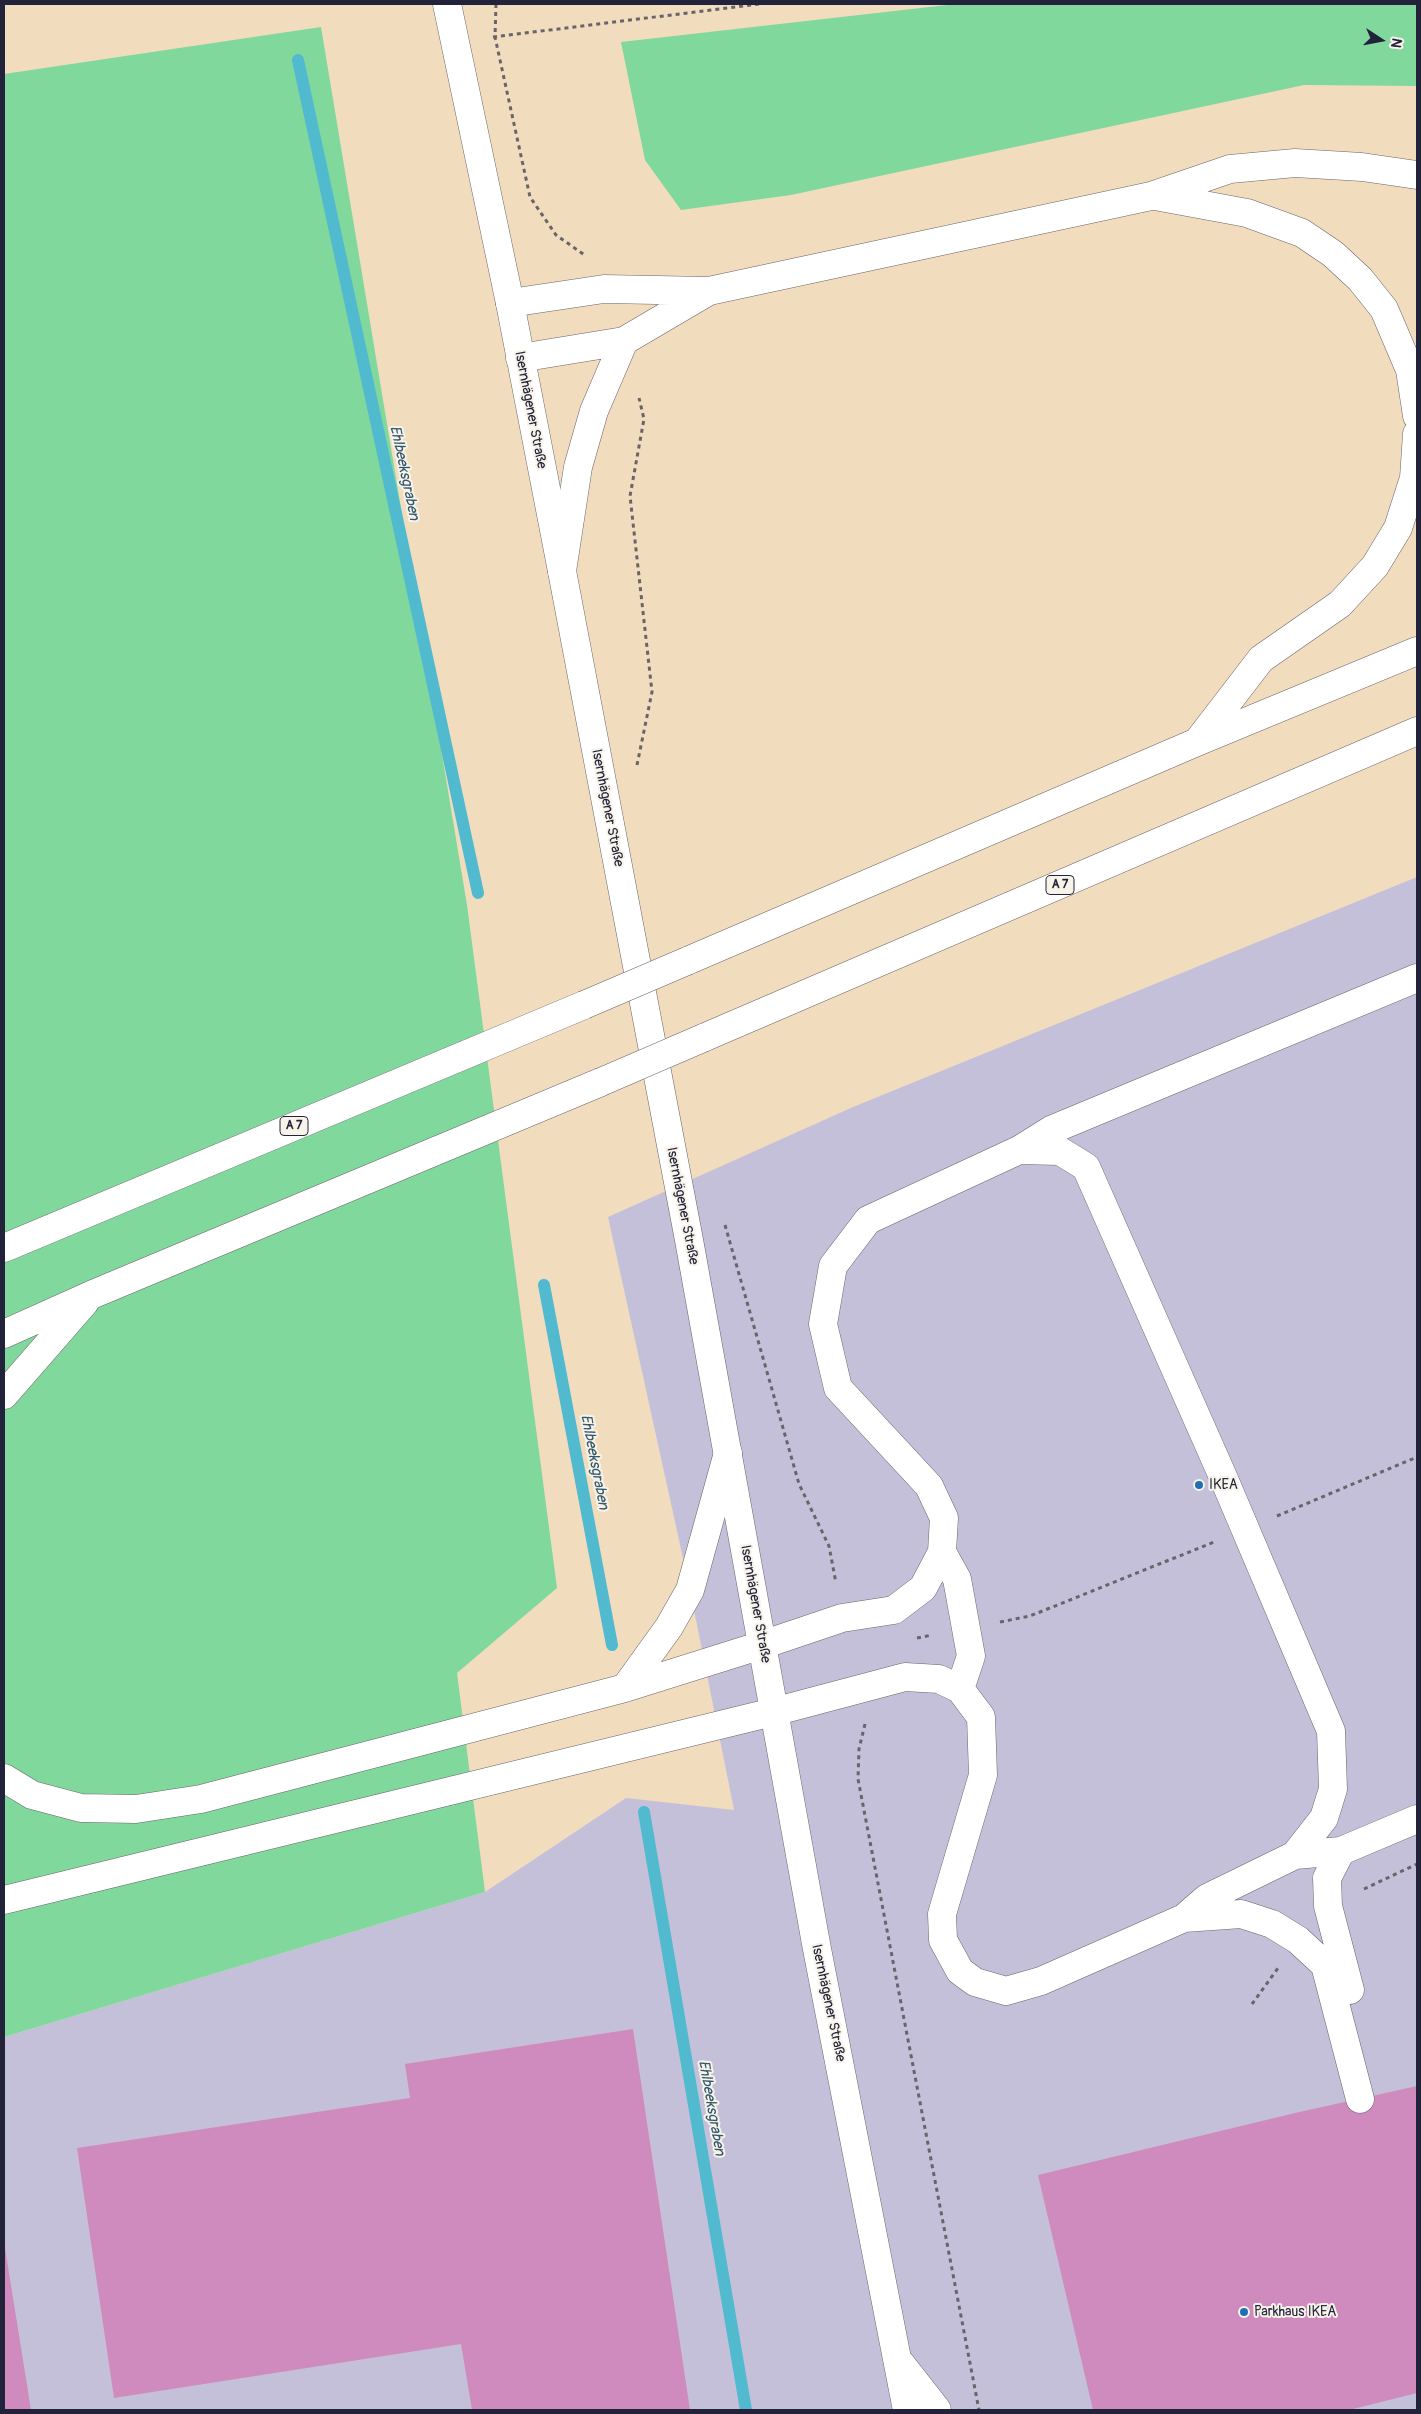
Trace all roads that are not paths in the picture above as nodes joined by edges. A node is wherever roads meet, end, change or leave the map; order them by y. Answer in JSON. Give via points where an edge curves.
{"nodes":[{"id":1,"x":447,"y":4,"type":"edge"},
{"id":2,"x":1417,"y":175,"type":"edge"},
{"id":3,"x":1151,"y":196,"type":"junction"},
{"id":4,"x":709,"y":291,"type":"junction"},
{"id":5,"x":510,"y":303,"type":"junction"},
{"id":6,"x":624,"y":341,"type":"junction"},
{"id":7,"x":520,"y":358,"type":"junction"},
{"id":8,"x":1417,"y":416,"type":"edge"},
{"id":9,"x":1417,"y":434,"type":"edge"},
{"id":10,"x":562,"y":571,"type":"junction"},
{"id":11,"x":1417,"y":651,"type":"edge"},
{"id":12,"x":1417,"y":732,"type":"edge"},
{"id":13,"x":1197,"y":742,"type":"junction"},
{"id":14,"x":1417,"y":978,"type":"edge"},
{"id":15,"x":1019,"y":1150,"type":"junction"},
{"id":16,"x":4,"y":1248,"type":"edge"},
{"id":17,"x":90,"y":1295,"type":"junction"},
{"id":18,"x":4,"y":1334,"type":"edge"},
{"id":19,"x":4,"y":1395,"type":"edge"},
{"id":20,"x":728,"y":1453,"type":"junction"},
{"id":21,"x":942,"y":1552,"type":"junction"},
{"id":22,"x":762,"y":1645,"type":"junction"},
{"id":23,"x":626,"y":1688,"type":"junction"},
{"id":24,"x":960,"y":1689,"type":"junction"},
{"id":25,"x":773,"y":1712,"type":"junction"},
{"id":26,"x":4,"y":1778,"type":"edge"},
{"id":27,"x":1417,"y":1819,"type":"edge"},
{"id":28,"x":1341,"y":1851,"type":"junction"},
{"id":29,"x":1295,"y":1855,"type":"junction"},
{"id":30,"x":4,"y":1900,"type":"edge"},
{"id":31,"x":1184,"y":1918,"type":"junction"},
{"id":32,"x":897,"y":2359,"type":"junction"},
{"id":33,"x":901,"y":2402,"type":"edge"},
{"id":34,"x":937,"y":2410,"type":"edge"}],
"edges":[{"from":1,"to":5,"type":"main road","name":"Isernhägener Straße"},
{"from":2,"to":3,"type":"main road","via":[[1362,167],[1294,163],[1230,169]]},
{"from":3,"to":4,"type":"main road"},
{"from":3,"to":8,"type":"main road","via":[[1247,213],[1302,233],[1333,254],[1384,309],[1410,370]]},
{"from":4,"to":5,"type":"main road","via":[[604,289]]},
{"from":4,"to":6,"type":"main road"},
{"from":5,"to":7,"type":"main road","name":"Isernhägener Straße"},
{"from":6,"to":7,"type":"main road"},
{"from":6,"to":10,"type":"main road","via":[[594,411],[578,467]]},
{"from":7,"to":10,"type":"main road","name":"Isernhägener Straße"},
{"from":9,"to":13,"type":"main road","via":[[1414,478],[1398,528],[1376,566],[1340,604],[1261,659]]},
{"from":10,"to":20,"type":"main road","name":"Isernhägener Straße"},
{"from":11,"to":13,"type":"main road","number":"A 7"},
{"from":12,"to":17,"type":"main road","number":"A 7","bridge":true,"via":[[601,1082]]},
{"from":13,"to":16,"type":"main road","number":"A 7","bridge":true,"via":[[688,961]]},
{"from":14,"to":15,"type":"main road","via":[[1050,1130]]},
{"from":15,"to":21,"type":"main road","via":[[868,1220],[833,1266],[824,1324],[838,1388],[929,1486],[944,1518]]},
{"from":15,"to":29,"type":"main road","via":[[1060,1151],[1086,1168],[1331,1731],[1333,1789],[1324,1818]]},
{"from":17,"to":18,"type":"main road","number":"A 7"},
{"from":17,"to":19,"type":"main road"},
{"from":20,"to":22,"type":"main road","name":"Isernhägener Straße"},
{"from":20,"to":23,"type":"main road","via":[[690,1590],[670,1627]]},
{"from":21,"to":22,"type":"main road","via":[[923,1588],[894,1610],[842,1618]]},
{"from":21,"to":24,"type":"main road","via":[[957,1579],[972,1656]]},
{"from":22,"to":23,"type":"main road"},
{"from":22,"to":25,"type":"main road","name":"Isernhägener Straße"},
{"from":23,"to":26,"type":"main road","via":[[201,1799],[136,1809],[81,1808],[32,1795]]},
{"from":24,"to":25,"type":"main road","via":[[939,1679],[905,1677]]},
{"from":24,"to":31,"type":"main road","via":[[981,1717],[983,1775],[942,1914],[943,1940],[960,1971],[975,1982],[1006,1991],[1041,1981]]},
{"from":25,"to":30,"type":"main road"},
{"from":25,"to":32,"type":"main road","name":"Isernhägener Straße"},
{"from":27,"to":28,"type":"main road"},
{"from":28,"to":29,"type":"main road"},
{"from":28,"to":31,"type":"main road","via":[[1327,1878],[1328,1906],[1369,2097],[1324,1965],[1298,1940],[1272,1924],[1241,1914]]},
{"from":29,"to":31,"type":"main road","via":[[1207,1898]]},
{"from":32,"to":33,"type":"main road","name":"Isernhägener Straße"},
{"from":32,"to":34,"type":"main road"}]}
